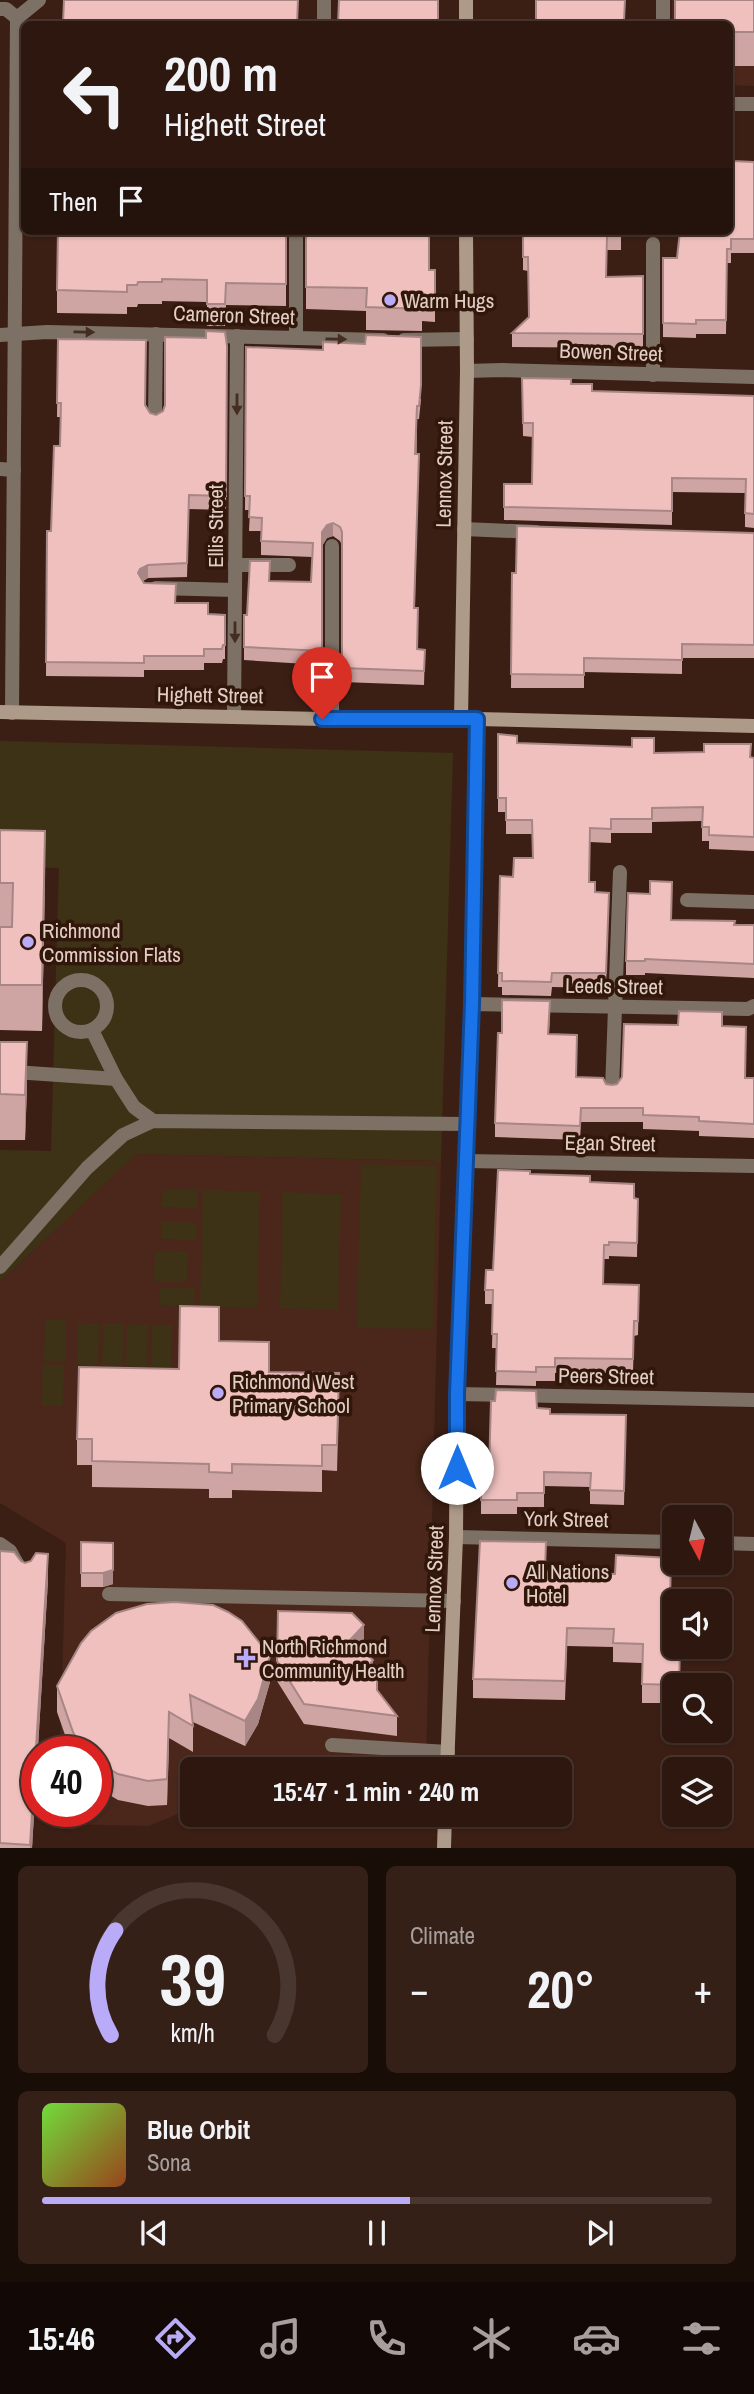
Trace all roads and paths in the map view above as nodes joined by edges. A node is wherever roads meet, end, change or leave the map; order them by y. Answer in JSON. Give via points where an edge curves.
{"nodes":[{"id":1,"x":39,"y":0,"type":"edge"},
{"id":2,"x":324,"y":0,"type":"edge"},
{"id":3,"x":466,"y":0,"type":"edge"},
{"id":4,"x":663,"y":0,"type":"edge"},
{"id":5,"x":0,"y":9,"type":"edge"},
{"id":6,"x":17,"y":18,"type":"junction"},
{"id":7,"x":324,"y":21,"type":"edge"},
{"id":8,"x":466,"y":21,"type":"edge"},
{"id":9,"x":663,"y":21,"type":"edge"},
{"id":10,"x":20,"y":96,"type":"edge"},
{"id":11,"x":733,"y":104,"type":"edge"},
{"id":12,"x":754,"y":104,"type":"edge"},
{"id":13,"x":20,"y":198,"type":"edge"},
{"id":14,"x":296,"y":235,"type":"edge"},
{"id":15,"x":467,"y":235,"type":"edge"},
{"id":16,"x":653,"y":244,"type":"dead end"},
{"id":17,"x":16,"y":333,"type":"junction"},
{"id":18,"x":156,"y":334,"type":"junction"},
{"id":19,"x":0,"y":335,"type":"edge"},
{"id":20,"x":237,"y":336,"type":"junction"},
{"id":21,"x":296,"y":338,"type":"junction"},
{"id":22,"x":467,"y":340,"type":"junction"},
{"id":23,"x":467,"y":370,"type":"junction"},
{"id":24,"x":653,"y":375,"type":"junction"},
{"id":25,"x":754,"y":377,"type":"edge"},
{"id":26,"x":155,"y":419,"type":"edge"},
{"id":27,"x":7,"y":470,"type":"edge"},
{"id":28,"x":464,"y":529,"type":"junction"},
{"id":29,"x":553,"y":532,"type":"edge"},
{"id":30,"x":332,"y":546,"type":"dead end"},
{"id":31,"x":236,"y":565,"type":"junction"},
{"id":32,"x":289,"y":565,"type":"dead end"},
{"id":33,"x":148,"y":588,"type":"edge"},
{"id":34,"x":235,"y":590,"type":"junction"},
{"id":35,"x":6,"y":712,"type":"edge"},
{"id":36,"x":234,"y":717,"type":"junction"},
{"id":37,"x":332,"y":719,"type":"junction"},
{"id":38,"x":461,"y":719,"type":"junction"},
{"id":39,"x":477,"y":719,"type":"junction"},
{"id":40,"x":754,"y":726,"type":"edge"},
{"id":41,"x":620,"y":872,"type":"dead end"},
{"id":42,"x":687,"y":900,"type":"dead end"},
{"id":43,"x":754,"y":902,"type":"edge"},
{"id":44,"x":472,"y":1004,"type":"junction"},
{"id":45,"x":754,"y":1006,"type":"edge"},
{"id":46,"x":615,"y":1007,"type":"junction"},
{"id":47,"x":92,"y":1030,"type":"dead end"},
{"id":48,"x":0,"y":1071,"type":"edge"},
{"id":49,"x":116,"y":1079,"type":"junction"},
{"id":50,"x":612,"y":1090,"type":"edge"},
{"id":51,"x":153,"y":1121,"type":"junction"},
{"id":52,"x":467,"y":1124,"type":"junction"},
{"id":53,"x":466,"y":1161,"type":"junction"},
{"id":54,"x":754,"y":1166,"type":"edge"},
{"id":55,"x":0,"y":1266,"type":"edge"},
{"id":56,"x":457,"y":1394,"type":"junction"},
{"id":57,"x":754,"y":1401,"type":"edge"},
{"id":58,"x":456,"y":1537,"type":"junction"},
{"id":59,"x":662,"y":1542,"type":"edge"},
{"id":60,"x":732,"y":1543,"type":"edge"},
{"id":61,"x":0,"y":1544,"type":"edge"},
{"id":62,"x":754,"y":1544,"type":"edge"},
{"id":63,"x":26,"y":1579,"type":"edge"},
{"id":64,"x":109,"y":1594,"type":"dead end"},
{"id":65,"x":454,"y":1601,"type":"junction"},
{"id":66,"x":332,"y":1745,"type":"dead end"},
{"id":67,"x":448,"y":1752,"type":"junction"},
{"id":68,"x":448,"y":1757,"type":"edge"},
{"id":69,"x":445,"y":1827,"type":"edge"},
{"id":70,"x":444,"y":1848,"type":"edge"}],
"edges":[{"from":1,"to":6,"type":"street"},
{"from":2,"to":7,"type":"street"},
{"from":3,"to":8,"type":"street"},
{"from":4,"to":9,"type":"street"},
{"from":5,"to":6,"type":"street"},
{"from":6,"to":10,"type":"street"},
{"from":10,"to":13,"type":"street"},
{"from":11,"to":12,"type":"street"},
{"from":13,"to":17,"type":"street"},
{"from":14,"to":21,"type":"street"},
{"from":15,"to":22,"type":"street","name":"Lennox Street"},
{"from":16,"to":24,"type":"street"},
{"from":17,"to":18,"type":"street","name":"Cameron Street","one_way":true},
{"from":17,"to":19,"type":"street","name":"Cameron Street"},
{"from":17,"to":27,"type":"street"},
{"from":18,"to":20,"type":"street","name":"Cameron Street"},
{"from":18,"to":26,"type":"street"},
{"from":20,"to":21,"type":"street","name":"Cameron Street"},
{"from":20,"to":31,"type":"street","name":"Ellis Street","one_way":true},
{"from":21,"to":22,"type":"street","name":"Cameron Street","one_way":true},
{"from":22,"to":23,"type":"street","name":"Lennox Street"},
{"from":23,"to":24,"type":"street","name":"Bowen Street"},
{"from":23,"to":28,"type":"street","name":"Lennox Street"},
{"from":24,"to":25,"type":"street","name":"Bowen Street"},
{"from":27,"to":35,"type":"street"},
{"from":28,"to":29,"type":"street"},
{"from":28,"to":38,"type":"street","name":"Lennox Street"},
{"from":30,"to":37,"type":"street"},
{"from":31,"to":32,"type":"street"},
{"from":31,"to":34,"type":"street","name":"Ellis Street"},
{"from":33,"to":34,"type":"street"},
{"from":34,"to":36,"type":"street","name":"Ellis Street","one_way":true},
{"from":35,"to":36,"type":"street","name":"Highett Street"},
{"from":36,"to":37,"type":"street","name":"Highett Street"},
{"from":37,"to":38,"type":"street","name":"Highett Street"},
{"from":38,"to":39,"type":"street","name":"Highett Street"},
{"from":39,"to":40,"type":"street","name":"Highett Street"},
{"from":39,"to":44,"type":"street","name":"Lennox Street"},
{"from":41,"to":46,"type":"street"},
{"from":42,"to":43,"type":"street"},
{"from":44,"to":46,"type":"street","name":"Leeds Street"},
{"from":44,"to":52,"type":"street","name":"Lennox Street"},
{"from":45,"to":46,"type":"street","name":"Leeds Street"},
{"from":46,"to":50,"type":"street"},
{"from":47,"to":49,"type":"street"},
{"from":48,"to":49,"type":"street"},
{"from":49,"to":51,"type":"street","via":[[134,1107]]},
{"from":51,"to":52,"type":"street"},
{"from":51,"to":55,"type":"street","via":[[123,1135],[87,1168]]},
{"from":52,"to":53,"type":"street","name":"Lennox Street"},
{"from":53,"to":54,"type":"street","name":"Egan Street"},
{"from":53,"to":56,"type":"street","name":"Lennox Street"},
{"from":56,"to":57,"type":"street","name":"Peers Street"},
{"from":56,"to":58,"type":"street","name":"Lennox Street"},
{"from":58,"to":59,"type":"street","name":"York Street"},
{"from":58,"to":65,"type":"street","name":"Lennox Street"},
{"from":60,"to":62,"type":"street"},
{"from":61,"to":63,"type":"street","via":[[10,1551]]},
{"from":64,"to":65,"type":"street"},
{"from":65,"to":67,"type":"street","name":"Lennox Street"},
{"from":66,"to":67,"type":"street"},
{"from":67,"to":68,"type":"street","name":"Lennox Street"},
{"from":69,"to":70,"type":"street"}]}
